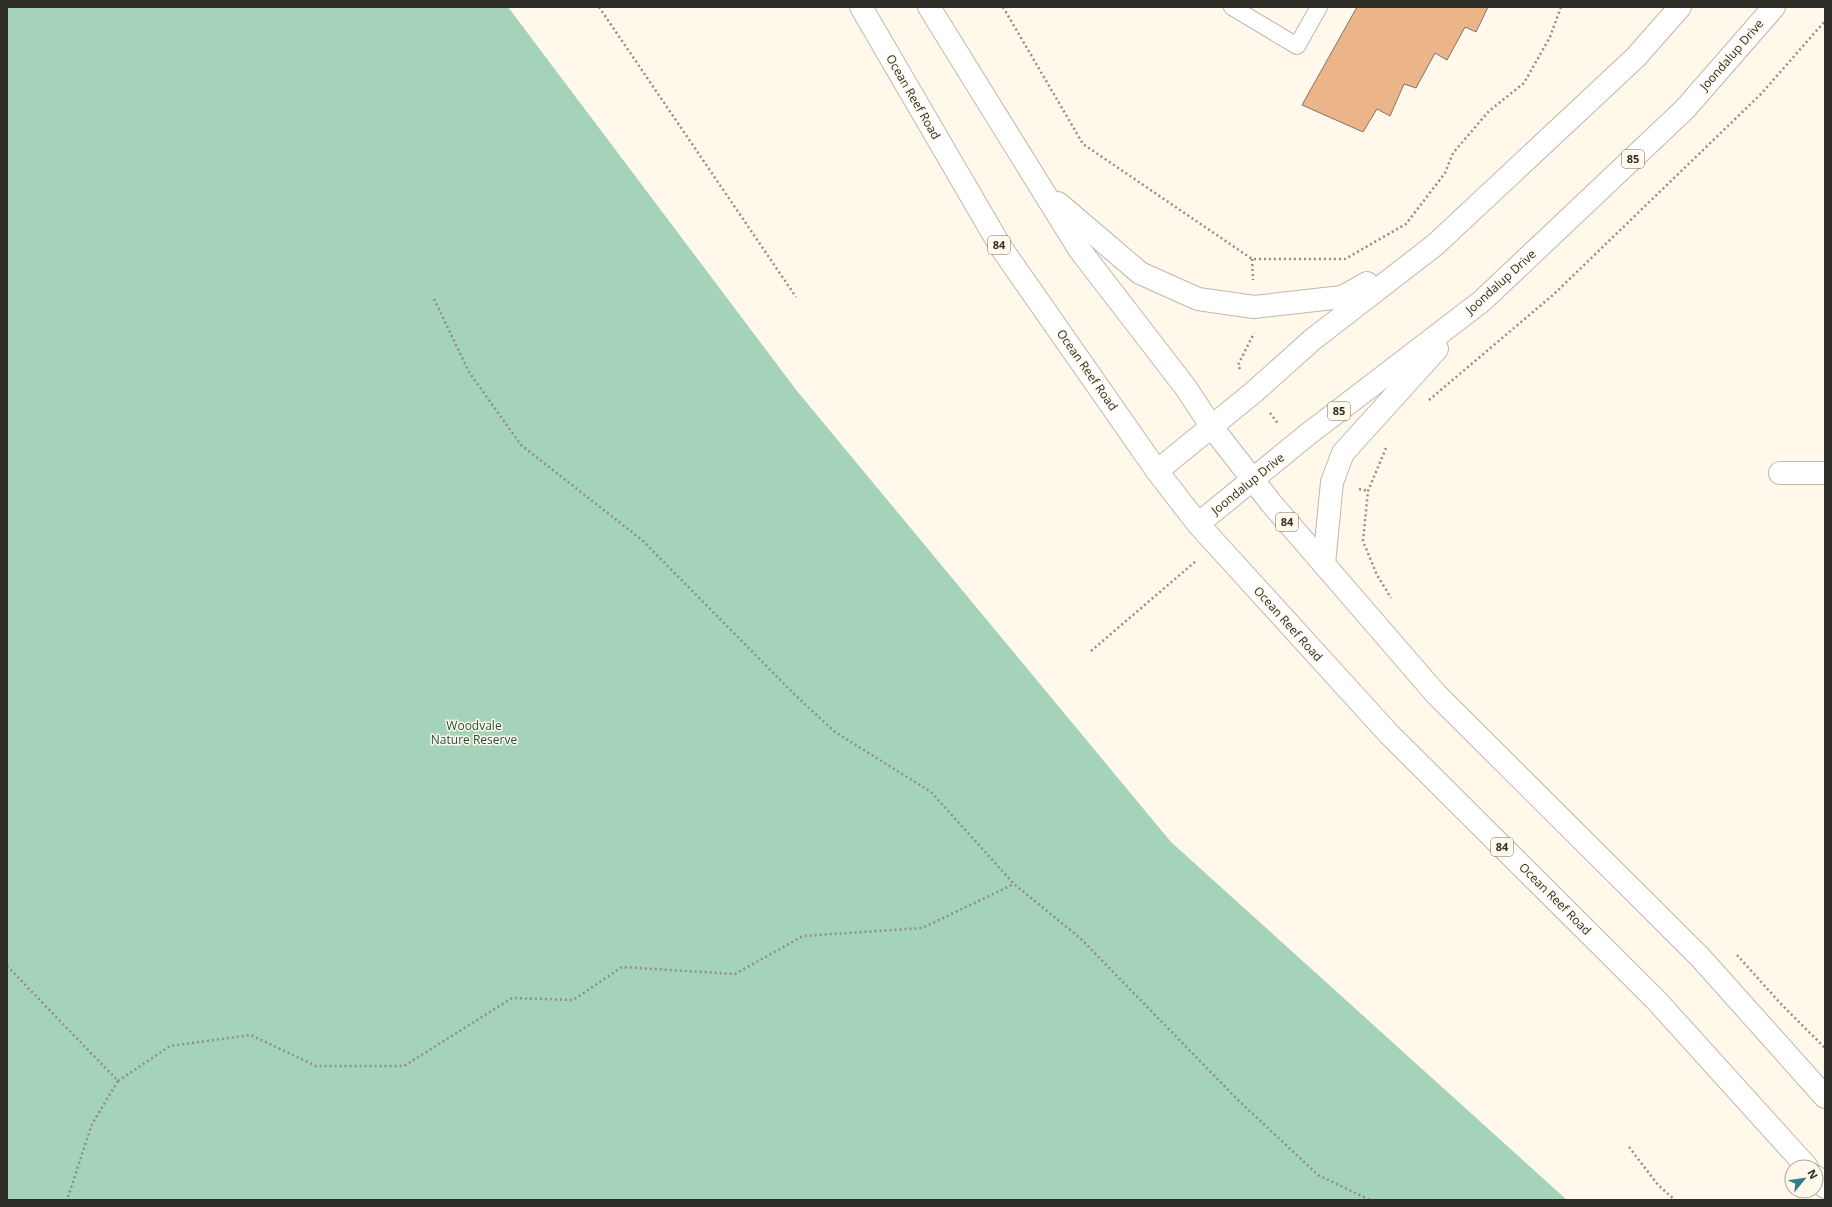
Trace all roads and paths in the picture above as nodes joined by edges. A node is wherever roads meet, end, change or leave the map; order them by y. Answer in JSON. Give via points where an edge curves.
{"nodes":[{"id":1,"x":599,"y":7,"type":"edge"},
{"id":2,"x":861,"y":7,"type":"edge"},
{"id":3,"x":929,"y":7,"type":"edge"},
{"id":4,"x":1003,"y":7,"type":"edge"},
{"id":5,"x":1232,"y":7,"type":"edge"},
{"id":6,"x":1319,"y":7,"type":"edge"},
{"id":7,"x":1560,"y":7,"type":"edge"},
{"id":8,"x":1680,"y":7,"type":"edge"},
{"id":9,"x":1774,"y":7,"type":"edge"},
{"id":10,"x":1825,"y":21,"type":"edge"},
{"id":11,"x":1041,"y":188,"type":"junction"},
{"id":12,"x":1435,"y":245,"type":"junction"},
{"id":13,"x":796,"y":297,"type":"dead end"},
{"id":14,"x":434,"y":299,"type":"dead end"},
{"id":15,"x":1482,"y":301,"type":"junction"},
{"id":16,"x":1427,"y":402,"type":"dead end"},
{"id":17,"x":1211,"y":426,"type":"junction"},
{"id":18,"x":1387,"y":445,"type":"dead end"},
{"id":19,"x":1157,"y":471,"type":"junction"},
{"id":20,"x":1780,"y":473,"type":"dead end"},
{"id":21,"x":1825,"y":473,"type":"edge"},
{"id":22,"x":1252,"y":479,"type":"junction"},
{"id":23,"x":1198,"y":524,"type":"junction"},
{"id":24,"x":1324,"y":564,"type":"junction"},
{"id":25,"x":1192,"y":565,"type":"dead end"},
{"id":26,"x":1393,"y":602,"type":"dead end"},
{"id":27,"x":1091,"y":652,"type":"dead end"},
{"id":28,"x":1014,"y":884,"type":"junction"},
{"id":29,"x":1732,"y":950,"type":"dead end"},
{"id":30,"x":7,"y":966,"type":"edge"},
{"id":31,"x":1825,"y":1048,"type":"edge"},
{"id":32,"x":118,"y":1081,"type":"junction"},
{"id":33,"x":1825,"y":1097,"type":"edge"},
{"id":34,"x":1629,"y":1147,"type":"dead end"},
{"id":35,"x":1800,"y":1159,"type":"edge"},
{"id":36,"x":66,"y":1200,"type":"edge"},
{"id":37,"x":1370,"y":1200,"type":"edge"},
{"id":38,"x":1675,"y":1200,"type":"edge"}],
"edges":[{"from":1,"to":13,"type":"path"},
{"from":2,"to":19,"type":"main road","name":"Ocean Reef Road","number":"84","via":[[1002,249]]},
{"from":3,"to":11,"type":"main road","number":"84"},
{"from":4,"to":7,"type":"path","via":[[1083,144],[1252,259],[1345,259],[1406,224],[1445,173],[1453,153],[1489,111],[1524,83],[1550,37]]},
{"from":5,"to":6,"type":"lane","via":[[1297,46]]},
{"from":8,"to":12,"type":"main road","via":[[1636,57]]},
{"from":9,"to":15,"type":"main road","name":"Joondalup Drive","number":"85","via":[[1685,109]]},
{"from":10,"to":16,"type":"path","via":[[1761,94],[1564,284]]},
{"from":11,"to":12,"type":"main road","via":[[1140,273],[1198,299],[1254,307],[1342,297]]},
{"from":11,"to":17,"type":"main road","number":"84","via":[[1079,249],[1186,388]]},
{"from":12,"to":17,"type":"main road","via":[[1312,340]]},
{"from":14,"to":28,"type":"path","via":[[469,372],[521,445],[642,540],[835,732],[931,792]]},
{"from":15,"to":22,"type":"main road","name":"Joondalup Drive","number":"85"},
{"from":15,"to":24,"type":"main road","via":[[1343,453],[1332,482]]},
{"from":17,"to":19,"type":"main road"},
{"from":17,"to":22,"type":"main road","number":"84"},
{"from":18,"to":26,"type":"path","via":[[1368,491],[1363,541],[1377,575]]},
{"from":19,"to":23,"type":"main road","name":"Ocean Reef Road","number":"84"},
{"from":20,"to":21,"type":"main road"},
{"from":22,"to":23,"type":"main road","name":"Joondalup Drive","number":"85"},
{"from":22,"to":24,"type":"main road","number":"84"},
{"from":23,"to":35,"type":"main road","name":"Ocean Reef Road","number":"84","via":[[1388,734],[1656,1000]]},
{"from":24,"to":33,"type":"main road","number":"84","via":[[1436,694],[1700,957]]},
{"from":25,"to":27,"type":"path"},
{"from":28,"to":32,"type":"path","via":[[922,928],[803,936],[735,974],[622,967],[573,1000],[512,998],[404,1066],[316,1066],[251,1035],[170,1046]]},
{"from":28,"to":37,"type":"path","via":[[1080,938],[1237,1099],[1318,1175]]},
{"from":29,"to":31,"type":"path"},
{"from":30,"to":32,"type":"path"},
{"from":32,"to":36,"type":"path","via":[[92,1124]]},
{"from":34,"to":38,"type":"path","via":[[1658,1185]]}]}
